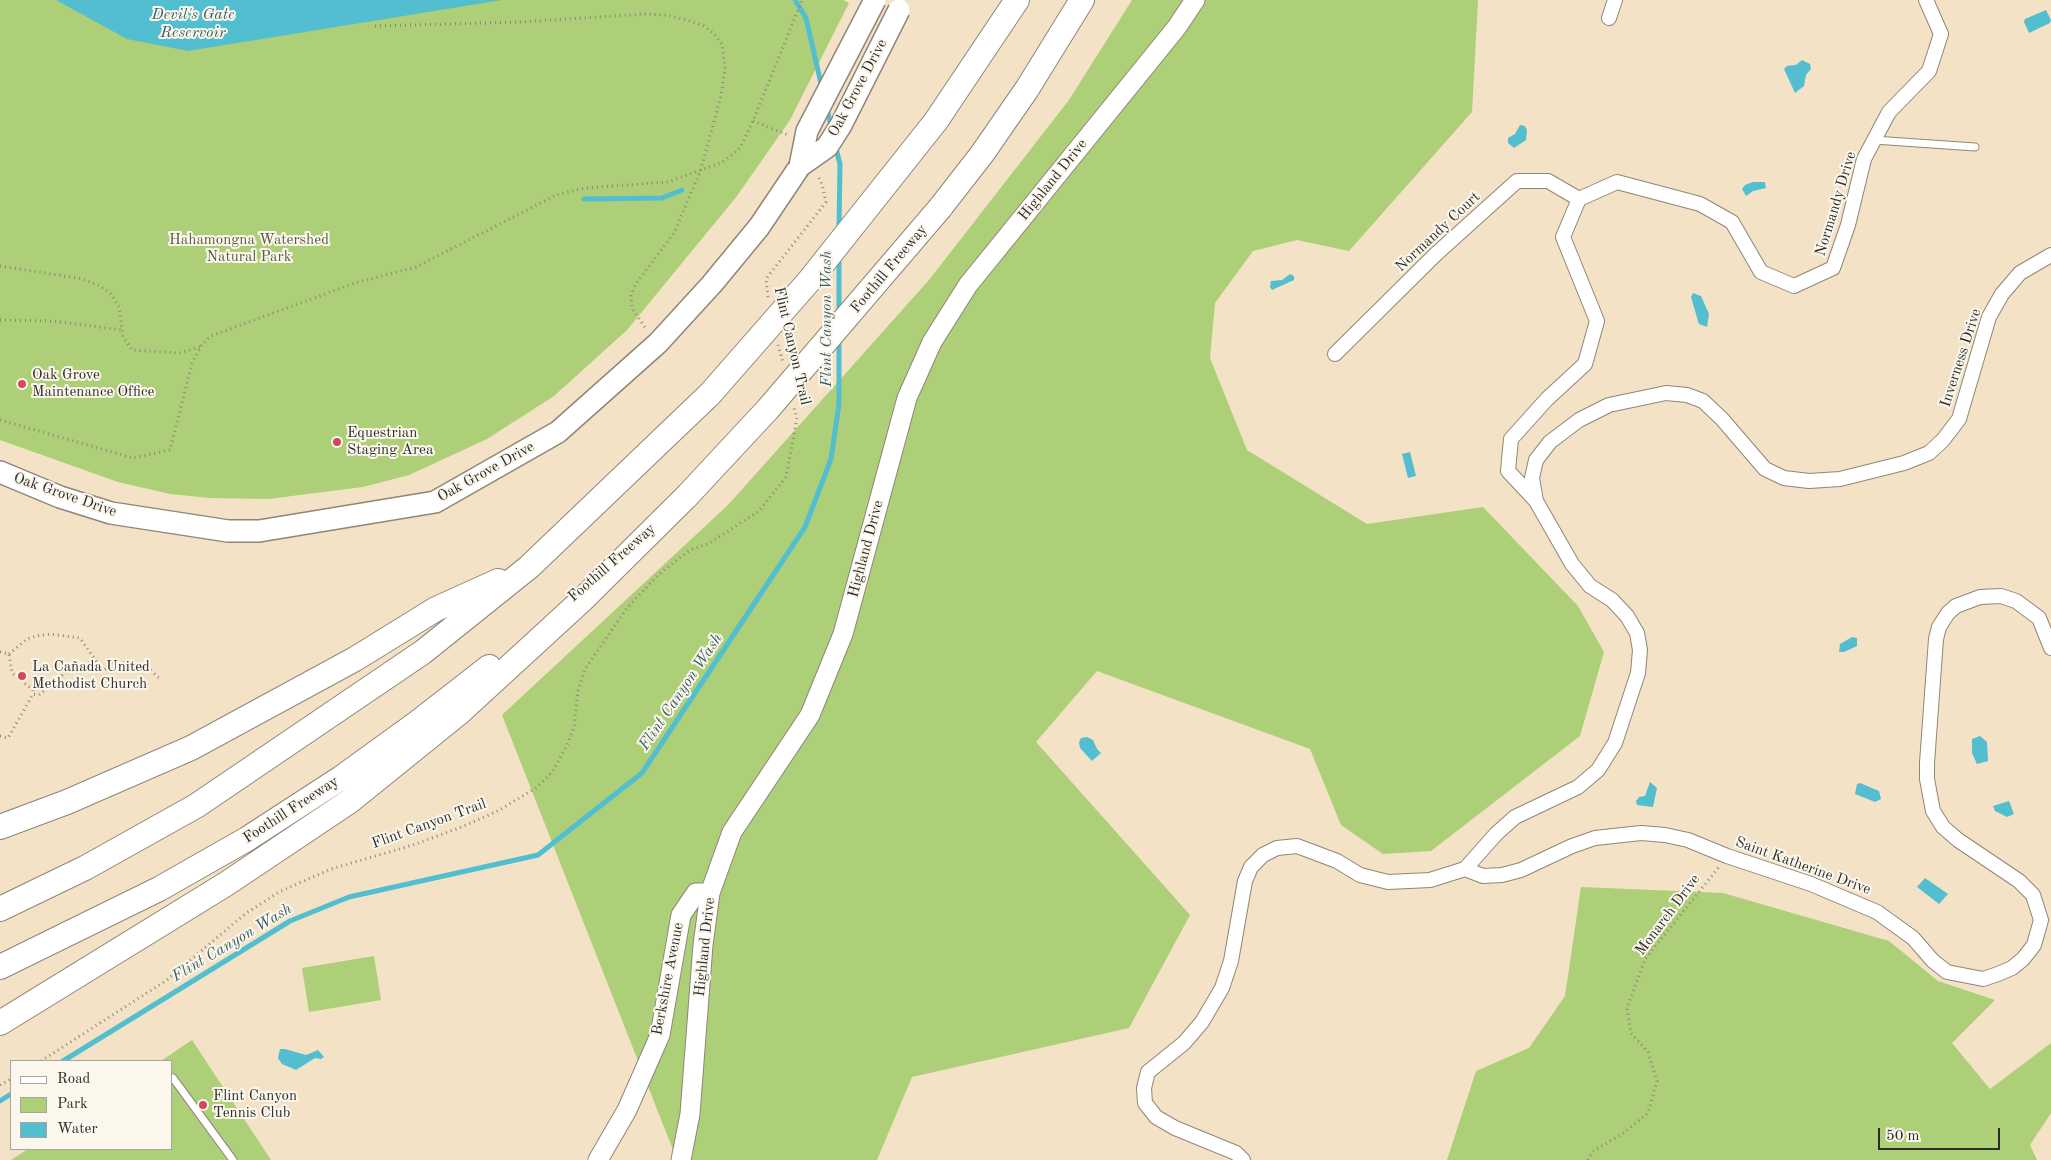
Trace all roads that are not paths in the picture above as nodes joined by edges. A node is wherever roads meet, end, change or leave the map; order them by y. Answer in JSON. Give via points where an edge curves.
{"nodes":[{"id":1,"x":875,"y":0,"type":"edge"},
{"id":2,"x":1017,"y":0,"type":"edge"},
{"id":3,"x":1082,"y":0,"type":"edge"},
{"id":4,"x":1195,"y":0,"type":"edge"},
{"id":5,"x":1615,"y":0,"type":"edge"},
{"id":6,"x":1926,"y":0,"type":"edge"},
{"id":7,"x":901,"y":5,"type":"edge"},
{"id":8,"x":1609,"y":18,"type":"dead end"},
{"id":9,"x":1874,"y":140,"type":"junction"},
{"id":10,"x":1976,"y":147,"type":"dead end"},
{"id":11,"x":800,"y":166,"type":"junction"},
{"id":12,"x":1580,"y":199,"type":"junction"},
{"id":13,"x":2051,"y":255,"type":"edge"},
{"id":14,"x":1335,"y":354,"type":"dead end"},
{"id":15,"x":0,"y":472,"type":"edge"},
{"id":16,"x":687,"y":496,"type":"junction"},
{"id":17,"x":1536,"y":501,"type":"junction"},
{"id":18,"x":529,"y":567,"type":"junction"},
{"id":19,"x":2051,"y":648,"type":"edge"},
{"id":20,"x":0,"y":827,"type":"edge"},
{"id":21,"x":1465,"y":869,"type":"junction"},
{"id":22,"x":710,"y":893,"type":"junction"},
{"id":23,"x":0,"y":909,"type":"edge"},
{"id":24,"x":2045,"y":936,"type":"edge"},
{"id":25,"x":0,"y":967,"type":"edge"},
{"id":26,"x":0,"y":1023,"type":"edge"},
{"id":27,"x":173,"y":1078,"type":"dead end"},
{"id":28,"x":233,"y":1160,"type":"edge"},
{"id":29,"x":598,"y":1160,"type":"edge"},
{"id":30,"x":681,"y":1160,"type":"edge"},
{"id":31,"x":1243,"y":1160,"type":"edge"}],
"edges":[{"from":1,"to":11,"type":"main road","name":"Oak Grove Drive","bridge":true,"via":[[807,131]]},
{"from":2,"to":18,"type":"highway","bridge":true,"via":[[936,121],[809,282],[710,394]]},
{"from":3,"to":16,"type":"highway","name":"Foothill Freeway","bridge":true,"via":[[982,154],[940,208],[768,410]]},
{"from":4,"to":22,"type":"street","name":"Highland Drive","via":[[1177,27],[968,286],[932,342],[907,398],[843,634],[810,715],[732,832]]},
{"from":5,"to":8,"type":"street"},
{"from":6,"to":9,"type":"street","name":"Normandy Drive","via":[[1941,34],[1929,71],[1889,112]]},
{"from":7,"to":11,"type":"main road","name":"Oak Grove Drive","bridge":true,"via":[[836,132],[826,147]]},
{"from":9,"to":10,"type":"lane"},
{"from":9,"to":12,"type":"street","name":"Normandy Drive","via":[[1864,160],[1848,225],[1833,268],[1794,286],[1761,272],[1732,222],[1700,204],[1617,182]]},
{"from":11,"to":15,"type":"main road","name":"Oak Grove Drive","via":[[759,227],[658,344],[558,432],[435,502],[260,531],[228,531],[111,513],[60,497]]},
{"from":12,"to":14,"type":"street","name":"Normandy Court","via":[[1548,181],[1517,181],[1436,254]]},
{"from":12,"to":17,"type":"street","via":[[1564,237],[1597,321],[1586,364],[1547,399],[1511,439],[1508,471]]},
{"from":13,"to":17,"type":"street","name":"Inverness Drive","via":[[2020,273],[2002,294],[1989,317],[1959,420],[1929,453],[1904,463],[1840,479],[1809,481],[1784,478],[1765,470],[1703,401],[1666,392],[1609,406],[1579,420],[1550,442],[1536,460],[1532,478]]},
{"from":16,"to":25,"type":"highway","name":"Foothill Freeway","via":[[504,655],[340,778],[247,839],[159,889]]},
{"from":16,"to":26,"type":"highway","via":[[581,602],[459,713],[350,801],[226,884]]},
{"from":17,"to":21,"type":"street","name":"Inverness Drive","via":[[1578,571],[1590,586],[1612,600],[1627,616],[1638,641],[1638,673],[1615,743],[1598,770],[1578,787],[1516,817]]},
{"from":18,"to":20,"type":"highway","via":[[436,609],[355,659],[191,748],[67,802]]},
{"from":18,"to":23,"type":"highway","via":[[423,652],[196,806],[85,868]]},
{"from":19,"to":24,"type":"street","name":"Saint Katherine Drive","via":[[2039,618],[2016,601],[2001,596],[1980,597],[1956,606],[1948,613],[1936,639],[1927,763],[1933,811],[1943,827],[2019,880],[2033,895]]},
{"from":21,"to":24,"type":"street","name":"Saint Katherine Drive","via":[[1483,876],[1502,874],[1521,870],[1594,838],[1626,833],[1665,835],[1688,840],[1812,884],[1877,912],[1913,938],[1947,972],[1964,977],[1983,979],[2012,968]]},
{"from":21,"to":31,"type":"street","via":[[1430,880],[1388,882],[1360,875],[1323,855],[1297,846],[1277,848],[1262,855],[1251,867],[1245,881],[1231,961],[1222,988],[1202,1022],[1184,1043],[1148,1072],[1144,1088],[1145,1103],[1156,1117],[1236,1153]]},
{"from":22,"to":29,"type":"street","name":"Berkshire Avenue","via":[[696,893],[680,915],[660,1035],[627,1110]]},
{"from":22,"to":30,"type":"street","name":"Highland Drive","via":[[690,1114]]},
{"from":27,"to":28,"type":"lane"}]}
